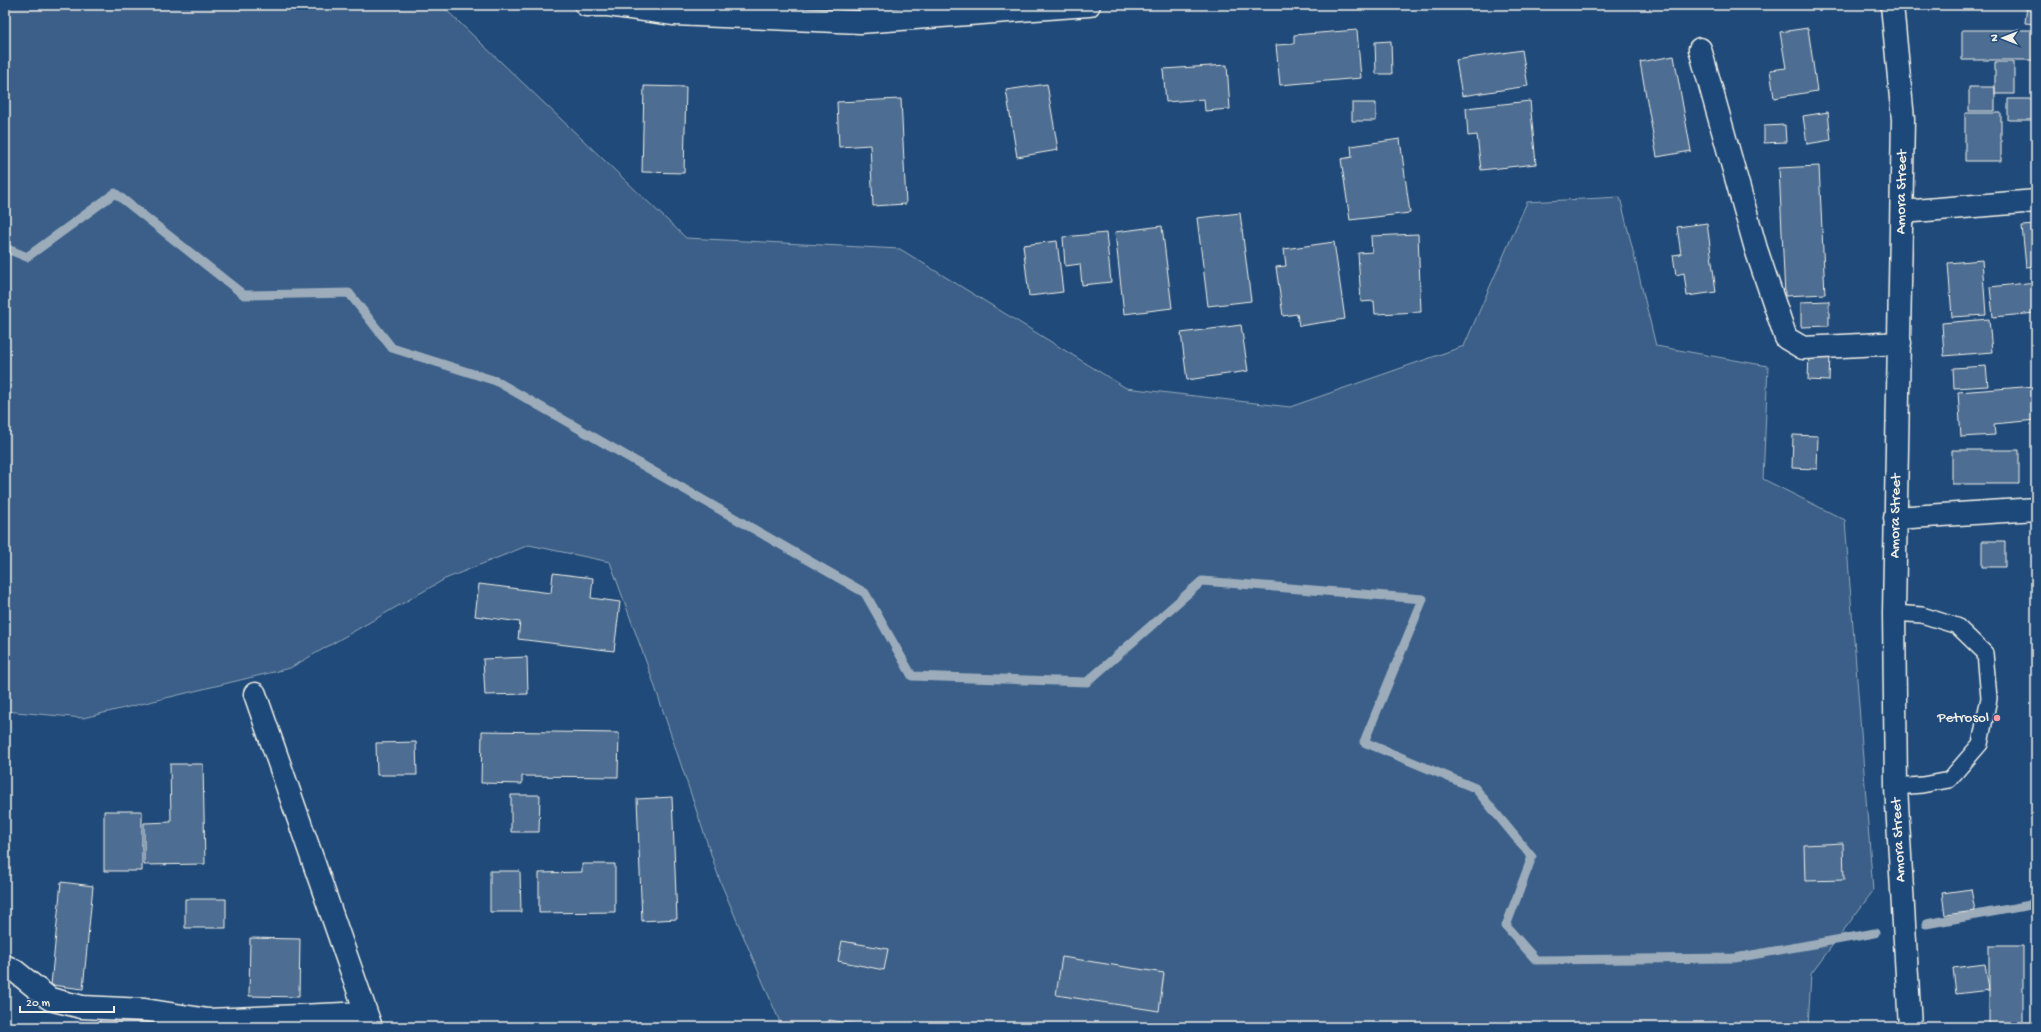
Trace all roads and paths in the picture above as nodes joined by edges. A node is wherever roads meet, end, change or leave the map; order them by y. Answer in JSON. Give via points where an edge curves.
{"nodes":[{"id":1,"x":586,"y":5,"type":"edge"},
{"id":2,"x":1089,"y":5,"type":"edge"},
{"id":3,"x":1892,"y":5,"type":"edge"},
{"id":4,"x":1700,"y":49,"type":"dead end"},
{"id":5,"x":2036,"y":201,"type":"edge"},
{"id":6,"x":1902,"y":212,"type":"junction"},
{"id":7,"x":1900,"y":343,"type":"junction"},
{"id":8,"x":2036,"y":509,"type":"edge"},
{"id":9,"x":1895,"y":518,"type":"junction"},
{"id":10,"x":1894,"y":613,"type":"junction"},
{"id":11,"x":255,"y":694,"type":"dead end"},
{"id":12,"x":1896,"y":787,"type":"junction"},
{"id":13,"x":5,"y":966,"type":"edge"},
{"id":14,"x":369,"y":1020,"type":"edge"},
{"id":15,"x":209,"y":1024,"type":"edge"},
{"id":16,"x":1910,"y":1027,"type":"edge"}],
"edges":[{"from":1,"to":2,"type":"street","via":[[608,5],[674,14],[860,22]]},
{"from":3,"to":6,"type":"street","name":"Amora Street","via":[[1903,119]]},
{"from":4,"to":7,"type":"street","via":[[1756,249],[1786,338],[1803,348]]},
{"from":5,"to":6,"type":"street"},
{"from":6,"to":7,"type":"street","name":"Amora Street"},
{"from":7,"to":9,"type":"street","name":"Amora Street"},
{"from":8,"to":9,"type":"street"},
{"from":9,"to":10,"type":"street","name":"Amora Street"},
{"from":10,"to":12,"type":"street","name":"Amora Street"},
{"from":10,"to":12,"type":"lane","via":[[1922,615],[1957,626],[1985,654],[1989,698],[1980,744],[1949,780]]},
{"from":11,"to":14,"type":"street"},
{"from":12,"to":16,"type":"street","name":"Amora Street"},
{"from":13,"to":15,"type":"street","via":[[15,970],[50,999],[82,1007],[145,1010]]},
{"from":14,"to":15,"type":"street"}]}
